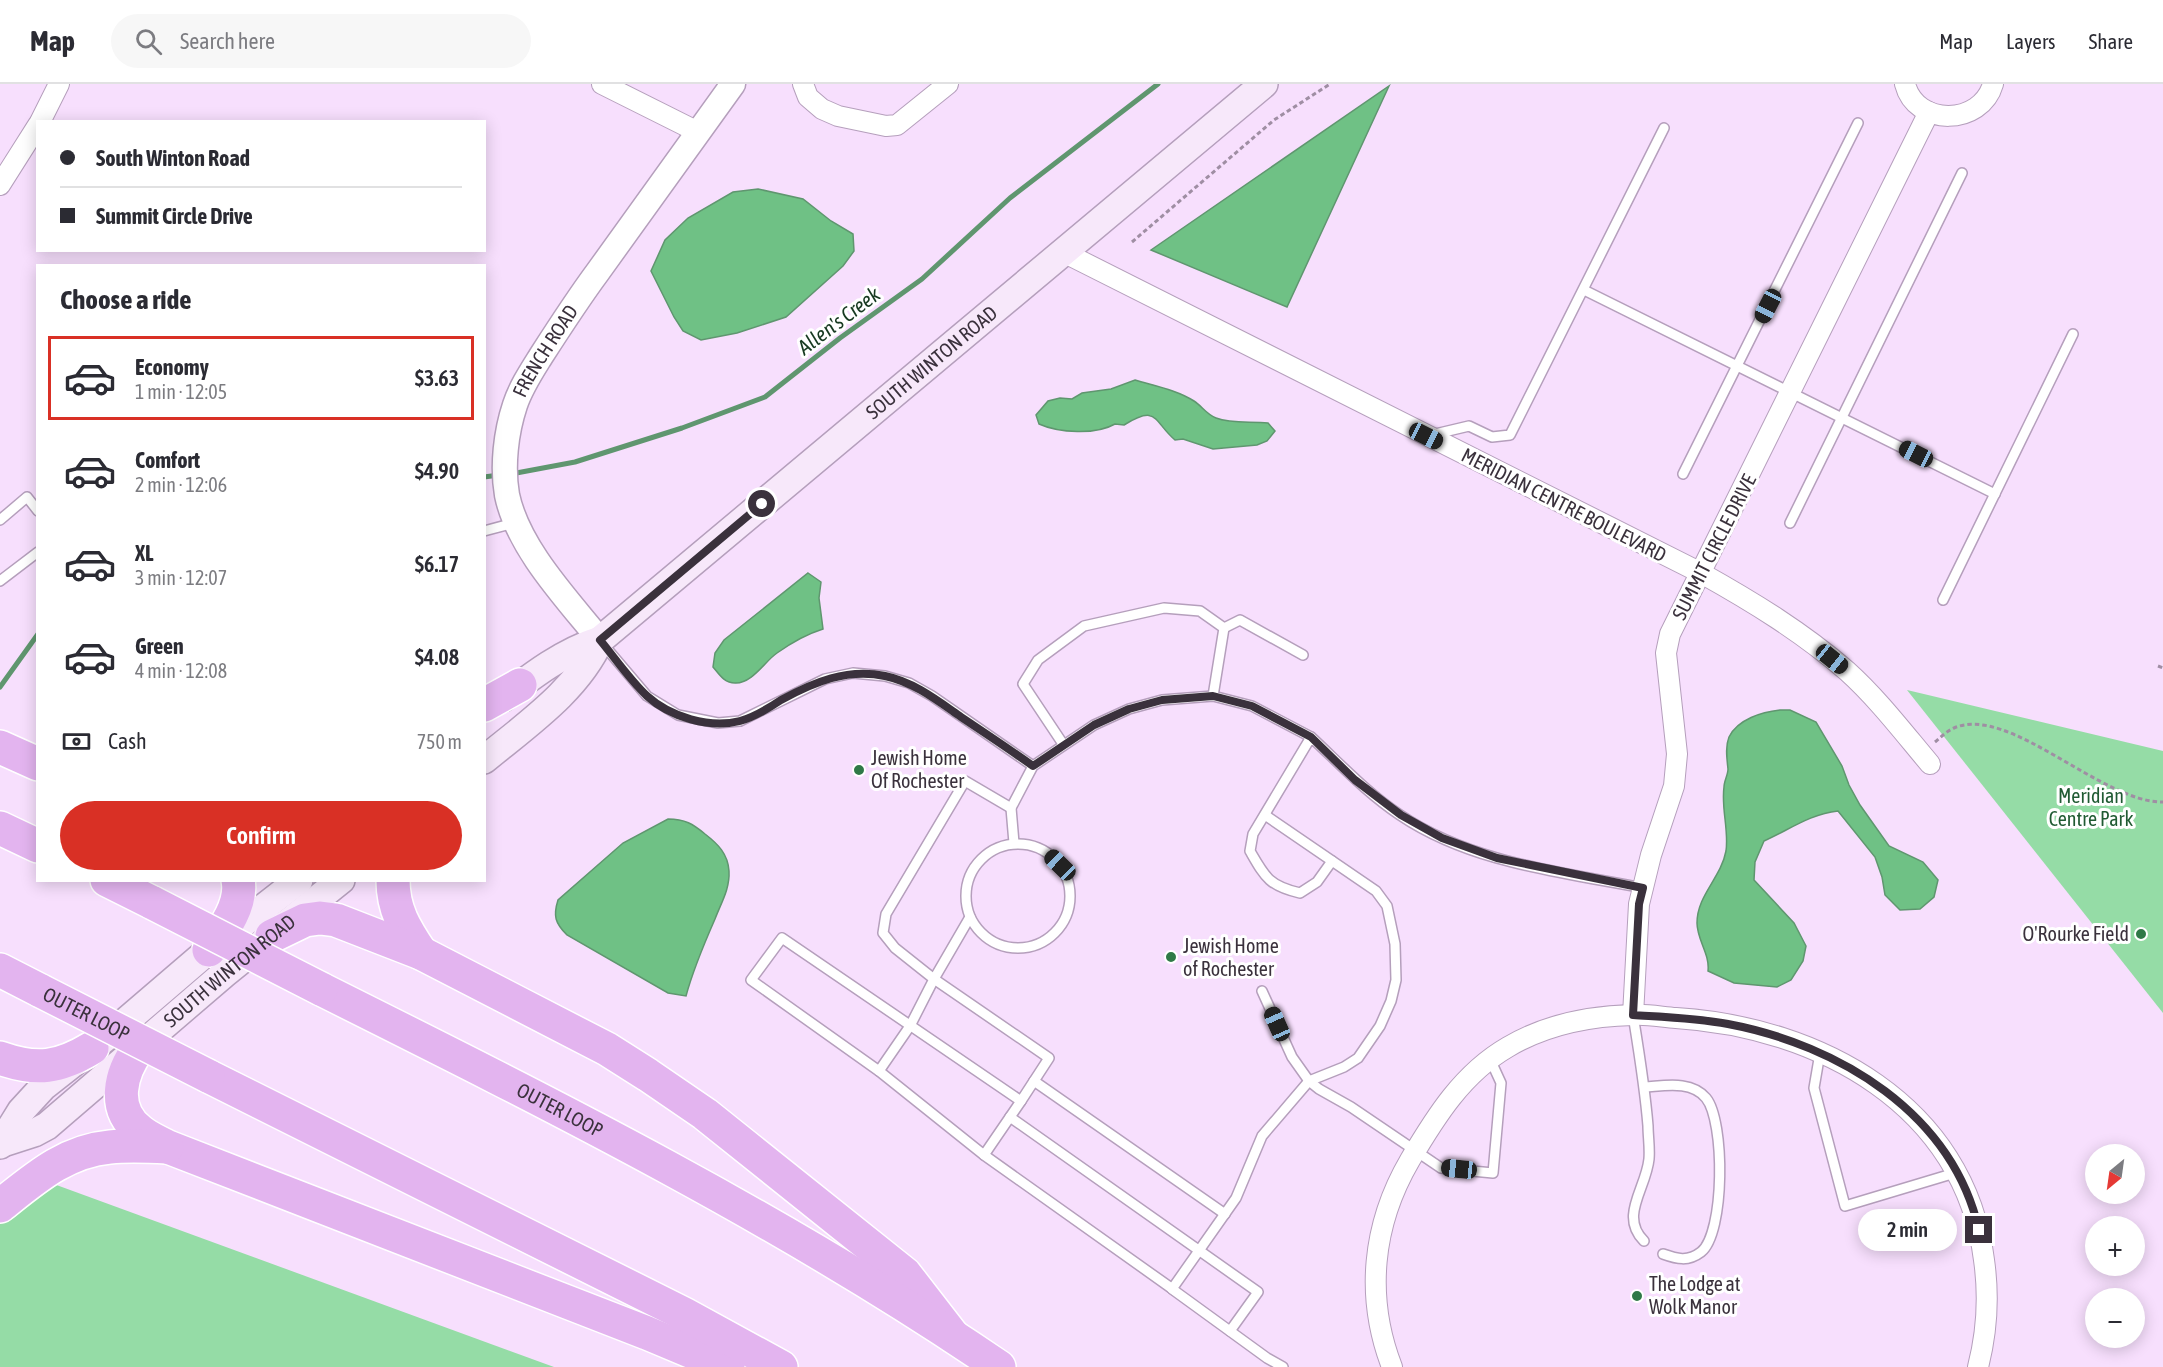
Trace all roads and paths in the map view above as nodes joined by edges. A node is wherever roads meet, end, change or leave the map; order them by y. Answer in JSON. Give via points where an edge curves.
{"nodes":[{"id":1,"x":59,"y":84,"type":"edge"},
{"id":2,"x":602,"y":84,"type":"edge"},
{"id":3,"x":733,"y":84,"type":"edge"},
{"id":4,"x":803,"y":84,"type":"edge"},
{"id":5,"x":948,"y":84,"type":"edge"},
{"id":6,"x":1264,"y":84,"type":"edge"},
{"id":7,"x":1330,"y":84,"type":"edge"},
{"id":8,"x":1905,"y":84,"type":"edge"},
{"id":9,"x":1993,"y":84,"type":"edge"},
{"id":10,"x":1929,"y":112,"type":"junction"},
{"id":11,"x":41,"y":120,"type":"edge"},
{"id":12,"x":1858,"y":123,"type":"dead end"},
{"id":13,"x":36,"y":128,"type":"edge"},
{"id":14,"x":1664,"y":128,"type":"dead end"},
{"id":15,"x":698,"y":132,"type":"junction"},
{"id":16,"x":1962,"y":173,"type":"dead end"},
{"id":17,"x":0,"y":185,"type":"edge"},
{"id":18,"x":1132,"y":242,"type":"dead end"},
{"id":19,"x":1063,"y":252,"type":"junction"},
{"id":20,"x":1584,"y":290,"type":"junction"},
{"id":21,"x":2073,"y":334,"type":"dead end"},
{"id":22,"x":1738,"y":365,"type":"junction"},
{"id":23,"x":1791,"y":392,"type":"junction"},
{"id":24,"x":1842,"y":417,"type":"junction"},
{"id":25,"x":1426,"y":436,"type":"junction"},
{"id":26,"x":1683,"y":474,"type":"dead end"},
{"id":27,"x":1995,"y":494,"type":"junction"},
{"id":28,"x":36,"y":509,"type":"edge"},
{"id":29,"x":514,"y":515,"type":"junction"},
{"id":30,"x":0,"y":520,"type":"edge"},
{"id":31,"x":1790,"y":523,"type":"dead end"},
{"id":32,"x":486,"y":530,"type":"edge"},
{"id":33,"x":36,"y":554,"type":"edge"},
{"id":34,"x":1701,"y":573,"type":"junction"},
{"id":35,"x":0,"y":581,"type":"edge"},
{"id":36,"x":1943,"y":600,"type":"dead end"},
{"id":37,"x":1224,"y":628,"type":"junction"},
{"id":38,"x":600,"y":640,"type":"junction"},
{"id":39,"x":1303,"y":655,"type":"dead end"},
{"id":40,"x":2158,"y":666,"type":"dead end"},
{"id":41,"x":2163,"y":668,"type":"edge"},
{"id":42,"x":520,"y":685,"type":"junction"},
{"id":43,"x":1213,"y":696,"type":"junction"},
{"id":44,"x":486,"y":704,"type":"edge"},
{"id":45,"x":486,"y":711,"type":"edge"},
{"id":46,"x":1311,"y":737,"type":"junction"},
{"id":47,"x":1063,"y":744,"type":"junction"},
{"id":48,"x":0,"y":747,"type":"edge"},
{"id":49,"x":486,"y":758,"type":"edge"},
{"id":50,"x":1925,"y":758,"type":"joint"},
{"id":51,"x":36,"y":763,"type":"edge"},
{"id":52,"x":1033,"y":766,"type":"junction"},
{"id":53,"x":2163,"y":802,"type":"edge"},
{"id":54,"x":1011,"y":808,"type":"junction"},
{"id":55,"x":1265,"y":815,"type":"junction"},
{"id":56,"x":0,"y":828,"type":"edge"},
{"id":57,"x":1014,"y":843,"type":"junction"},
{"id":58,"x":36,"y":845,"type":"edge"},
{"id":59,"x":1332,"y":861,"type":"junction"},
{"id":60,"x":111,"y":882,"type":"edge"},
{"id":61,"x":238,"y":882,"type":"edge"},
{"id":62,"x":296,"y":882,"type":"edge"},
{"id":63,"x":339,"y":882,"type":"edge"},
{"id":64,"x":393,"y":882,"type":"edge"},
{"id":65,"x":1643,"y":888,"type":"junction"},
{"id":66,"x":970,"y":917,"type":"junction"},
{"id":67,"x":272,"y":936,"type":"junction"},
{"id":68,"x":209,"y":950,"type":"junction"},
{"id":69,"x":422,"y":952,"type":"junction"},
{"id":70,"x":0,"y":970,"type":"edge"},
{"id":71,"x":934,"y":979,"type":"junction"},
{"id":72,"x":1262,"y":991,"type":"dead end"},
{"id":73,"x":1633,"y":1015,"type":"junction"},
{"id":74,"x":910,"y":1026,"type":"junction"},
{"id":75,"x":92,"y":1048,"type":"junction"},
{"id":76,"x":139,"y":1048,"type":"junction"},
{"id":77,"x":1820,"y":1053,"type":"junction"},
{"id":78,"x":0,"y":1058,"type":"edge"},
{"id":79,"x":1490,"y":1059,"type":"junction"},
{"id":80,"x":879,"y":1071,"type":"junction"},
{"id":81,"x":1034,"y":1081,"type":"junction"},
{"id":82,"x":1310,"y":1081,"type":"junction"},
{"id":83,"x":1645,"y":1088,"type":"junction"},
{"id":84,"x":1021,"y":1101,"type":"junction"},
{"id":85,"x":1010,"y":1117,"type":"junction"},
{"id":86,"x":0,"y":1144,"type":"edge"},
{"id":87,"x":168,"y":1147,"type":"junction"},
{"id":88,"x":1416,"y":1150,"type":"junction"},
{"id":89,"x":984,"y":1155,"type":"junction"},
{"id":90,"x":1958,"y":1172,"type":"junction"},
{"id":91,"x":0,"y":1206,"type":"edge"},
{"id":92,"x":1225,"y":1214,"type":"junction"},
{"id":93,"x":1644,"y":1240,"type":"dead end"},
{"id":94,"x":1198,"y":1251,"type":"junction"},
{"id":95,"x":1663,"y":1254,"type":"dead end"},
{"id":96,"x":1174,"y":1290,"type":"junction"},
{"id":97,"x":1230,"y":1331,"type":"junction"},
{"id":98,"x":953,"y":1336,"type":"junction"},
{"id":99,"x":728,"y":1367,"type":"edge"},
{"id":100,"x":782,"y":1367,"type":"edge"},
{"id":101,"x":999,"y":1367,"type":"edge"},
{"id":102,"x":1282,"y":1367,"type":"edge"},
{"id":103,"x":1392,"y":1367,"type":"edge"},
{"id":104,"x":1978,"y":1367,"type":"edge"}],
"edges":[{"from":1,"to":11,"type":"street"},
{"from":2,"to":15,"type":"street"},
{"from":3,"to":15,"type":"street","name":"FRENCH ROAD"},
{"from":4,"to":5,"type":"street","via":[[808,97],[822,109],[886,126],[897,125]]},
{"from":6,"to":19,"type":"main road","name":"SOUTH WINTON ROAD"},
{"from":7,"to":18,"type":"path","via":[[1274,120]]},
{"from":8,"to":10,"type":"street","via":[[1916,103]]},
{"from":9,"to":10,"type":"street","via":[[1983,102],[1971,111],[1943,117]]},
{"from":10,"to":23,"type":"street","name":"SUMMIT CIRCLE DRIVE"},
{"from":12,"to":22,"type":"lane"},
{"from":13,"to":17,"type":"street"},
{"from":14,"to":20,"type":"lane"},
{"from":15,"to":29,"type":"street","name":"FRENCH ROAD","via":[[568,313],[526,380],[506,446],[507,494]]},
{"from":16,"to":24,"type":"lane"},
{"from":19,"to":25,"type":"street","name":"MERIDIAN CENTRE BOULEVARD"},
{"from":19,"to":38,"type":"main road","name":"SOUTH WINTON ROAD"},
{"from":20,"to":22,"type":"lane"},
{"from":20,"to":25,"type":"lane","via":[[1510,435],[1492,437],[1469,426]]},
{"from":21,"to":27,"type":"lane"},
{"from":22,"to":23,"type":"lane"},
{"from":22,"to":26,"type":"lane"},
{"from":23,"to":24,"type":"lane"},
{"from":23,"to":34,"type":"street","name":"SUMMIT CIRCLE DRIVE"},
{"from":24,"to":27,"type":"lane"},
{"from":24,"to":31,"type":"lane"},
{"from":25,"to":34,"type":"street","name":"MERIDIAN CENTRE BOULEVARD"},
{"from":27,"to":36,"type":"lane"},
{"from":28,"to":30,"type":"lane","via":[[27,498]]},
{"from":29,"to":32,"type":"lane"},
{"from":29,"to":38,"type":"street","name":"FRENCH ROAD","via":[[558,588]]},
{"from":33,"to":35,"type":"lane"},
{"from":34,"to":50,"type":"street","name":"MERIDIAN CENTRE BOULEVARD","via":[[1776,616],[1847,672],[1889,713]]},
{"from":34,"to":65,"type":"street","name":"SUMMIT CIRCLE DRIVE","via":[[1670,634],[1666,653],[1677,754],[1674,786]]},
{"from":37,"to":39,"type":"lane","via":[[1240,620]]},
{"from":37,"to":43,"type":"lane"},
{"from":37,"to":47,"type":"lane","via":[[1200,611],[1164,608],[1084,626],[1038,660],[1023,684]]},
{"from":38,"to":42,"type":"main road","name":"SOUTH WINTON ROAD","via":[[569,652]]},
{"from":38,"to":49,"type":"main road","name":"SOUTH WINTON ROAD","via":[[568,687]]},
{"from":38,"to":52,"type":"lane","via":[[647,696],[678,716],[718,723],[740,721],[825,679],[853,673],[885,676],[932,696]]},
{"from":40,"to":41,"type":"path"},
{"from":42,"to":44,"type":"highway"},
{"from":42,"to":45,"type":"main road","name":"SOUTH WINTON ROAD"},
{"from":43,"to":46,"type":"lane","via":[[1252,706]]},
{"from":43,"to":47,"type":"lane","via":[[1162,700],[1129,709]]},
{"from":46,"to":55,"type":"lane"},
{"from":46,"to":65,"type":"lane","via":[[1355,780],[1401,815],[1442,838],[1497,858]]},
{"from":47,"to":52,"type":"lane"},
{"from":48,"to":51,"type":"highway"},
{"from":50,"to":53,"type":"path","via":[[1954,728],[1974,724],[1999,727],[2128,794]]},
{"from":52,"to":54,"type":"lane"},
{"from":54,"to":57,"type":"lane"},
{"from":54,"to":71,"type":"lane","via":[[965,781],[886,914],[884,933],[895,948]]},
{"from":55,"to":59,"type":"lane"},
{"from":55,"to":59,"type":"lane","via":[[1253,834],[1250,850],[1265,878],[1283,889],[1300,893],[1317,882]]},
{"from":56,"to":58,"type":"highway"},
{"from":57,"to":66,"type":"lane","via":[[997,847],[972,869],[965,901]]},
{"from":57,"to":66,"type":"lane","via":[[1047,852],[1060,865],[1068,880],[1067,915],[1058,930],[1044,941],[1010,948],[980,932]]},
{"from":59,"to":82,"type":"lane","via":[[1376,891],[1387,906],[1395,945],[1396,980],[1380,1026],[1358,1059]]},
{"from":60,"to":98,"type":"highway","name":"OUTER LOOP","bridge":true,"via":[[549,1103],[762,1218]]},
{"from":61,"to":68,"type":"highway","via":[[235,906]]},
{"from":62,"to":68,"type":"main road","name":"SOUTH WINTON ROAD"},
{"from":63,"to":67,"type":"main road","name":"SOUTH WINTON ROAD"},
{"from":64,"to":69,"type":"highway","via":[[398,914]]},
{"from":65,"to":73,"type":"street","name":"SUMMIT CIRCLE DRIVE"},
{"from":66,"to":71,"type":"lane"},
{"from":67,"to":69,"type":"highway","via":[[305,920],[328,918]]},
{"from":67,"to":76,"type":"main road","name":"SOUTH WINTON ROAD"},
{"from":68,"to":75,"type":"main road","name":"SOUTH WINTON ROAD"},
{"from":69,"to":98,"type":"highway","via":[[586,1037],[705,1114],[904,1274]]},
{"from":70,"to":100,"type":"highway","name":"OUTER LOOP","bridge":true},
{"from":71,"to":74,"type":"lane"},
{"from":71,"to":81,"type":"lane","via":[[1050,1058]]},
{"from":72,"to":82,"type":"lane","via":[[1292,1057]]},
{"from":73,"to":77,"type":"street","via":[[1728,1024]]},
{"from":73,"to":79,"type":"street","via":[[1547,1029],[1525,1037]]},
{"from":73,"to":83,"type":"lane"},
{"from":74,"to":80,"type":"lane"},
{"from":74,"to":80,"type":"lane","via":[[782,938],[751,980]]},
{"from":74,"to":84,"type":"lane"},
{"from":75,"to":78,"type":"highway","via":[[69,1061],[46,1066]]},
{"from":75,"to":86,"type":"main road","name":"SOUTH WINTON ROAD","via":[[33,1096]]},
{"from":76,"to":86,"type":"main road","name":"SOUTH WINTON ROAD","via":[[47,1126]]},
{"from":76,"to":87,"type":"highway","via":[[122,1078],[123,1104],[136,1128]]},
{"from":77,"to":90,"type":"street","via":[[1893,1096],[1933,1136]]},
{"from":77,"to":90,"type":"lane","via":[[1814,1088],[1845,1206]]},
{"from":79,"to":88,"type":"street","via":[[1451,1096]]},
{"from":79,"to":88,"type":"lane","via":[[1501,1083],[1494,1173],[1441,1168]]},
{"from":80,"to":89,"type":"lane"},
{"from":81,"to":84,"type":"lane"},
{"from":81,"to":92,"type":"lane"},
{"from":82,"to":88,"type":"lane"},
{"from":82,"to":92,"type":"lane","via":[[1262,1136],[1236,1198]]},
{"from":83,"to":93,"type":"lane","via":[[1649,1157],[1632,1215],[1636,1232]]},
{"from":83,"to":95,"type":"lane","via":[[1679,1085],[1706,1098],[1720,1155],[1720,1192],[1708,1244],[1690,1258],[1679,1260]]},
{"from":84,"to":85,"type":"lane"},
{"from":85,"to":89,"type":"lane"},
{"from":85,"to":94,"type":"lane"},
{"from":87,"to":91,"type":"highway","via":[[118,1146],[81,1153],[44,1171]]},
{"from":87,"to":99,"type":"highway"},
{"from":88,"to":103,"type":"street","via":[[1385,1215],[1375,1269],[1377,1313]]},
{"from":89,"to":96,"type":"lane"},
{"from":90,"to":104,"type":"street","via":[[1976,1216],[1986,1272],[1985,1330]]},
{"from":92,"to":94,"type":"lane"},
{"from":94,"to":96,"type":"lane"},
{"from":94,"to":97,"type":"lane","via":[[1257,1292]]},
{"from":96,"to":97,"type":"lane"},
{"from":97,"to":102,"type":"lane"},
{"from":98,"to":101,"type":"highway","name":"OUTER LOOP"}]}
